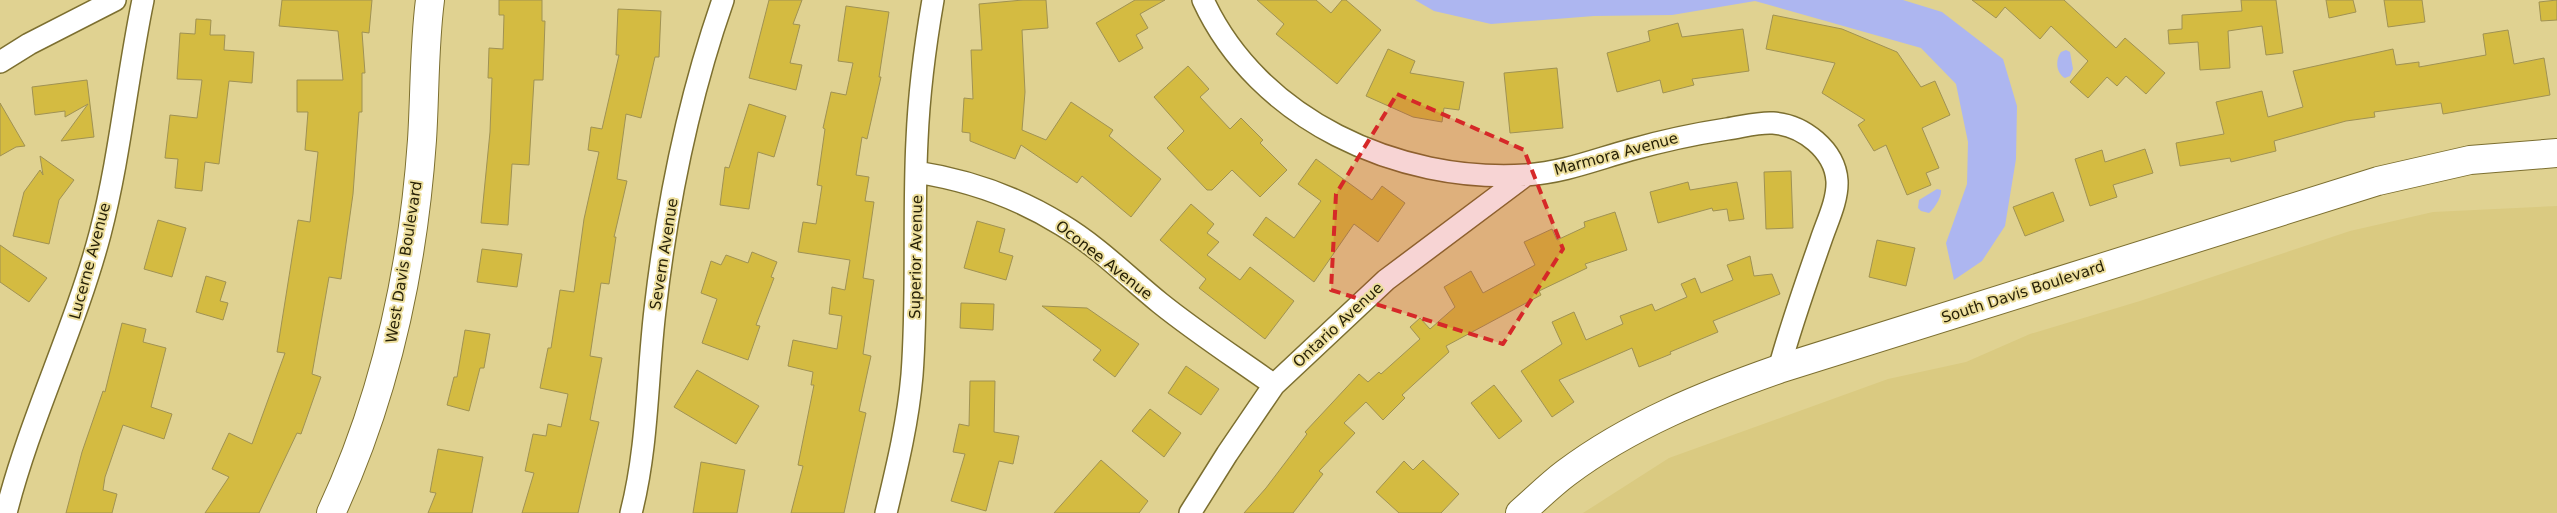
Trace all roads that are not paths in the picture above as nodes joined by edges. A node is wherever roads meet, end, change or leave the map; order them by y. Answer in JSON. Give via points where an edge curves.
{"nodes":[{"id":1,"x":114,"y":0,"type":"edge"},
{"id":2,"x":143,"y":0,"type":"edge"},
{"id":3,"x":430,"y":0,"type":"edge"},
{"id":4,"x":723,"y":0,"type":"edge"},
{"id":5,"x":933,"y":0,"type":"edge"},
{"id":6,"x":1203,"y":0,"type":"edge"},
{"id":7,"x":0,"y":62,"type":"edge"},
{"id":8,"x":2557,"y":153,"type":"edge"},
{"id":9,"x":916,"y":172,"type":"junction"},
{"id":10,"x":1526,"y":175,"type":"junction"},
{"id":11,"x":1779,"y":369,"type":"junction"},
{"id":12,"x":1274,"y":385,"type":"junction"},
{"id":13,"x":9,"y":468,"type":"edge"},
{"id":14,"x":6,"y":513,"type":"edge"},
{"id":15,"x":331,"y":513,"type":"edge"},
{"id":16,"x":631,"y":513,"type":"edge"},
{"id":17,"x":886,"y":513,"type":"edge"},
{"id":18,"x":1190,"y":513,"type":"edge"},
{"id":19,"x":1520,"y":513,"type":"edge"}],
"edges":[{"from":1,"to":7,"type":"street"},
{"from":2,"to":13,"type":"street","name":"Lucerne Avenue","via":[[100,233],[63,352]]},
{"from":3,"to":15,"type":"street","name":"West Davis Boulevard","via":[[422,141],[401,302],[388,361],[369,423]]},
{"from":4,"to":16,"type":"street","name":"Severn Avenue","via":[[697,81],[663,244],[644,446]]},
{"from":5,"to":9,"type":"street","name":"Superior Avenue","via":[[924,49]]},
{"from":6,"to":10,"type":"street","name":"Marmora Avenue","via":[[1224,38],[1255,74],[1295,108],[1340,138],[1392,159],[1446,172]]},
{"from":8,"to":11,"type":"street","name":"South Davis Boulevard","via":[[2470,160],[2378,181]]},
{"from":9,"to":12,"type":"street","name":"Oconee Avenue","via":[[951,177],[989,190],[1027,205],[1064,226],[1187,324]]},
{"from":9,"to":17,"type":"street","name":"Superior Avenue","via":[[916,310],[912,377],[902,446]]},
{"from":10,"to":11,"type":"street","name":"Marmora Avenue","via":[[1568,170],[1685,135],[1762,123],[1797,128],[1813,138],[1834,167],[1836,193]]},
{"from":10,"to":12,"type":"street","name":"Ontario Avenue","via":[[1386,280]]},
{"from":11,"to":19,"type":"street","name":"South Davis Boulevard","via":[[1712,392],[1624,436],[1566,473]]},
{"from":12,"to":18,"type":"street","name":"Ontario Avenue"},
{"from":13,"to":14,"type":"street","name":"Lucerne Avenue"}]}
